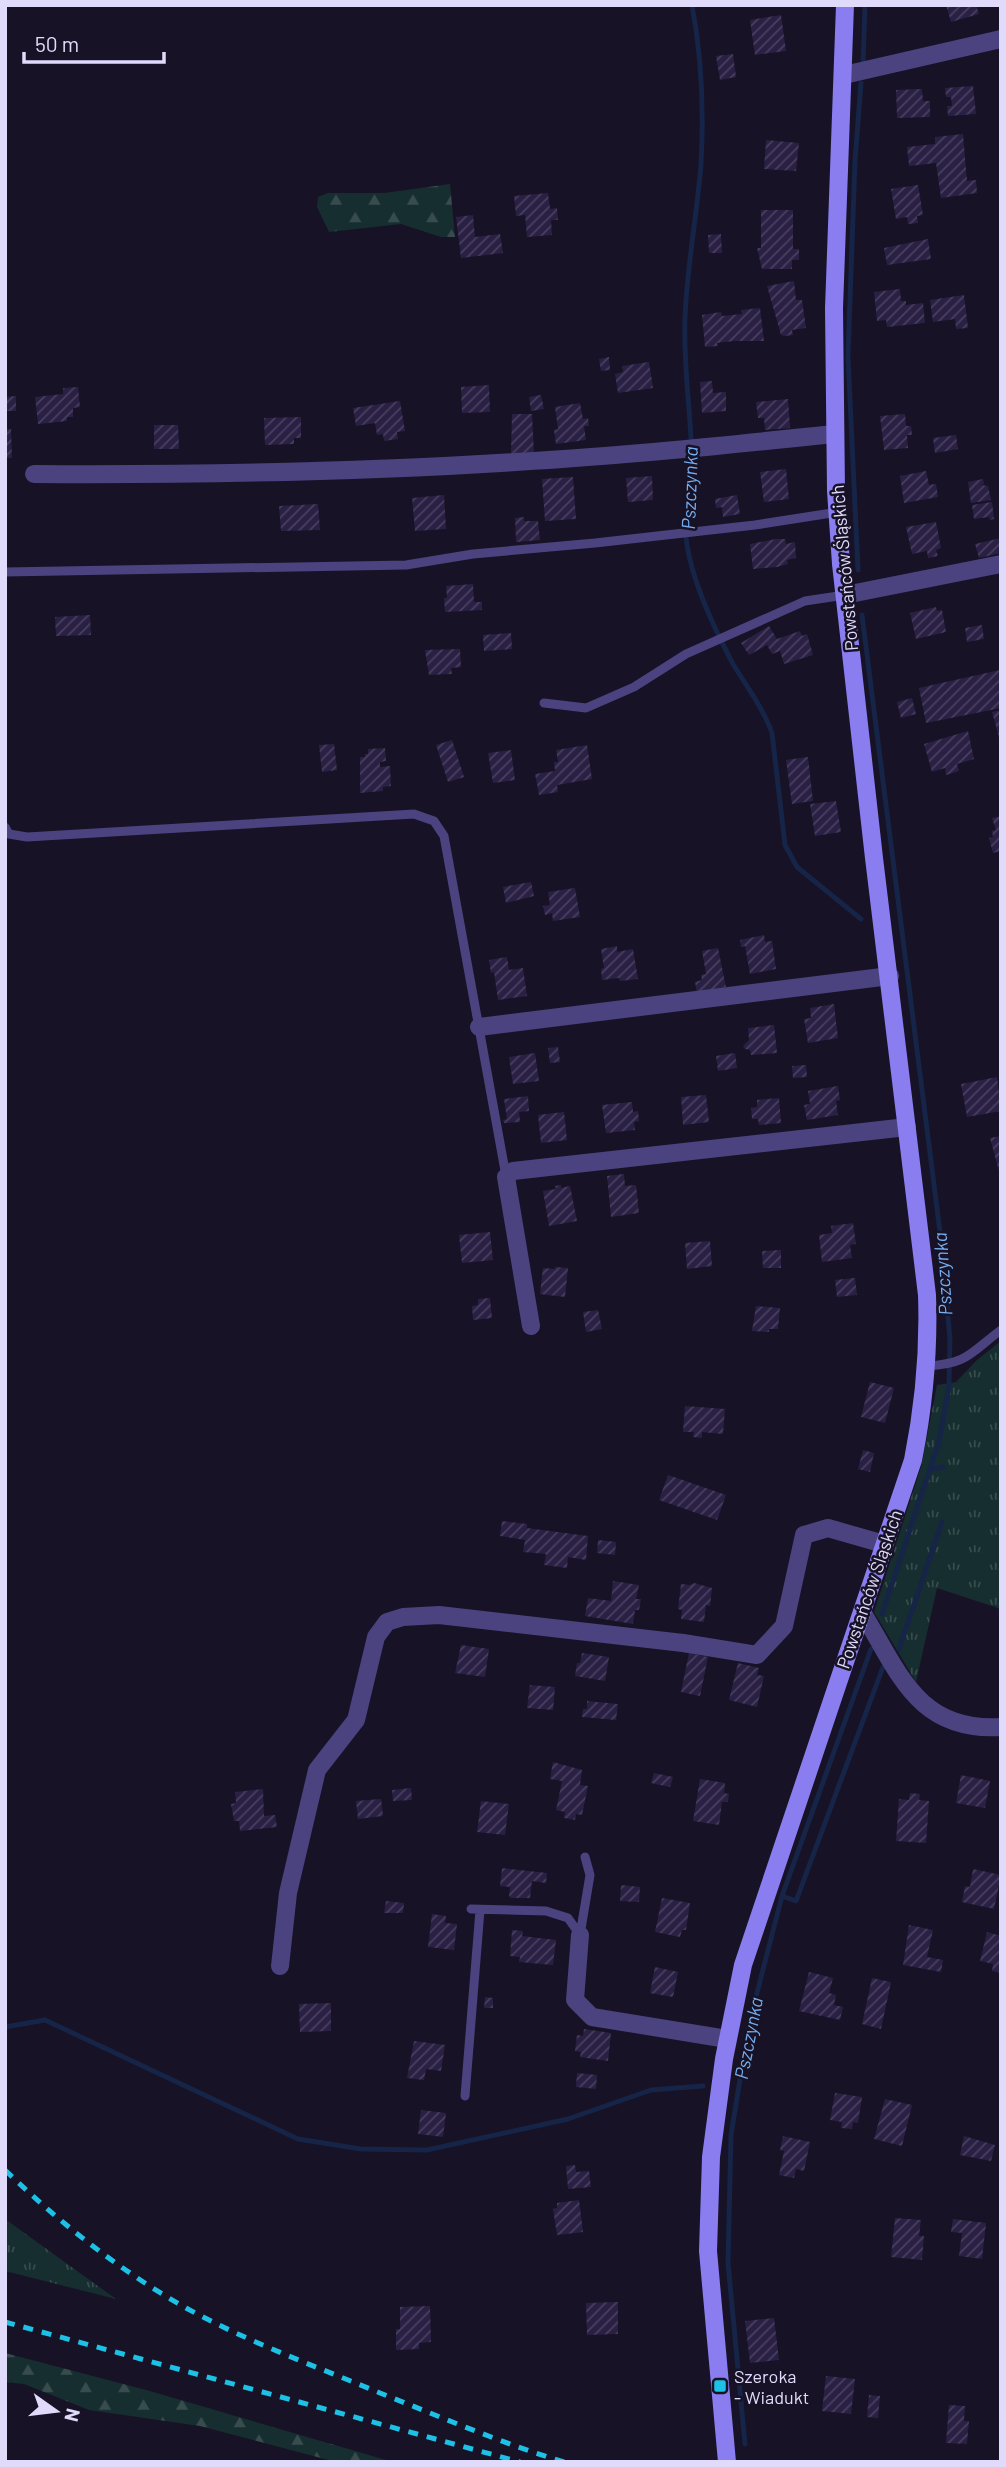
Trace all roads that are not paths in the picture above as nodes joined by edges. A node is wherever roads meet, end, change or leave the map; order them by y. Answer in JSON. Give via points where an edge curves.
{"nodes":[{"id":1,"x":845,"y":5,"type":"edge"},
{"id":2,"x":1001,"y":39,"type":"edge"},
{"id":3,"x":844,"y":75,"type":"junction"},
{"id":4,"x":834,"y":435,"type":"junction"},
{"id":5,"x":33,"y":474,"type":"dead end"},
{"id":6,"x":838,"y":512,"type":"junction"},
{"id":7,"x":1001,"y":564,"type":"edge"},
{"id":8,"x":5,"y":572,"type":"edge"},
{"id":9,"x":845,"y":595,"type":"junction"},
{"id":10,"x":544,"y":703,"type":"dead end"},
{"id":11,"x":5,"y":827,"type":"edge"},
{"id":12,"x":890,"y":976,"type":"junction"},
{"id":13,"x":480,"y":1027,"type":"junction"},
{"id":14,"x":907,"y":1127,"type":"junction"},
{"id":15,"x":506,"y":1177,"type":"junction"},
{"id":16,"x":531,"y":1326,"type":"dead end"},
{"id":17,"x":1001,"y":1330,"type":"edge"},
{"id":18,"x":927,"y":1366,"type":"junction"},
{"id":19,"x":884,"y":1544,"type":"junction"},
{"id":20,"x":862,"y":1612,"type":"junction"},
{"id":21,"x":1001,"y":1727,"type":"edge"},
{"id":22,"x":585,"y":1857,"type":"dead end"},
{"id":23,"x":580,"y":1935,"type":"junction"},
{"id":24,"x":280,"y":1966,"type":"dead end"},
{"id":25,"x":727,"y":2039,"type":"junction"},
{"id":26,"x":465,"y":2096,"type":"dead end"},
{"id":27,"x":727,"y":2462,"type":"edge"}],
"edges":[{"from":1,"to":3,"type":"street","name":"Powstańców Śląskich"},
{"from":2,"to":3,"type":"street"},
{"from":3,"to":4,"type":"street","name":"Powstańców Śląskich","via":[[834,308]]},
{"from":4,"to":5,"type":"street","via":[[560,459],[386,468]]},
{"from":4,"to":6,"type":"street","name":"Powstańców Śląskich"},
{"from":6,"to":8,"type":"lane","via":[[406,565]]},
{"from":6,"to":9,"type":"street","name":"Powstańców Śląskich"},
{"from":7,"to":9,"type":"street"},
{"from":9,"to":10,"type":"lane","via":[[805,601],[686,654],[635,687],[586,708]]},
{"from":9,"to":12,"type":"street","name":"Powstańców Śląskich"},
{"from":11,"to":13,"type":"lane","via":[[9,834],[27,837],[425,816],[444,836]]},
{"from":12,"to":13,"type":"street"},
{"from":12,"to":14,"type":"street","name":"Powstańców Śląskich"},
{"from":13,"to":15,"type":"lane"},
{"from":14,"to":15,"type":"street","via":[[513,1171]]},
{"from":14,"to":18,"type":"street","name":"Powstańców Śląskich","via":[[927,1295]]},
{"from":15,"to":16,"type":"street"},
{"from":17,"to":18,"type":"lane","via":[[960,1361]]},
{"from":18,"to":19,"type":"street","name":"Powstańców Śląskich","via":[[913,1461]]},
{"from":19,"to":20,"type":"street","name":"Powstańców Śląskich"},
{"from":19,"to":24,"type":"street","via":[[828,1528],[803,1535],[784,1626],[757,1655],[439,1615],[387,1622],[376,1637],[356,1720],[317,1770],[288,1893]]},
{"from":20,"to":21,"type":"street","via":[[919,1702],[948,1720]]},
{"from":20,"to":25,"type":"street","name":"Powstańców Śląskich","via":[[743,1965]]},
{"from":22,"to":23,"type":"lane","via":[[590,1875]]},
{"from":23,"to":25,"type":"street","via":[[575,2000],[592,2017]]},
{"from":23,"to":26,"type":"lane","via":[[568,1918],[546,1911],[476,1910]]},
{"from":25,"to":27,"type":"street","name":"Powstańców Śląskich","via":[[711,2157],[708,2251]]}]}
